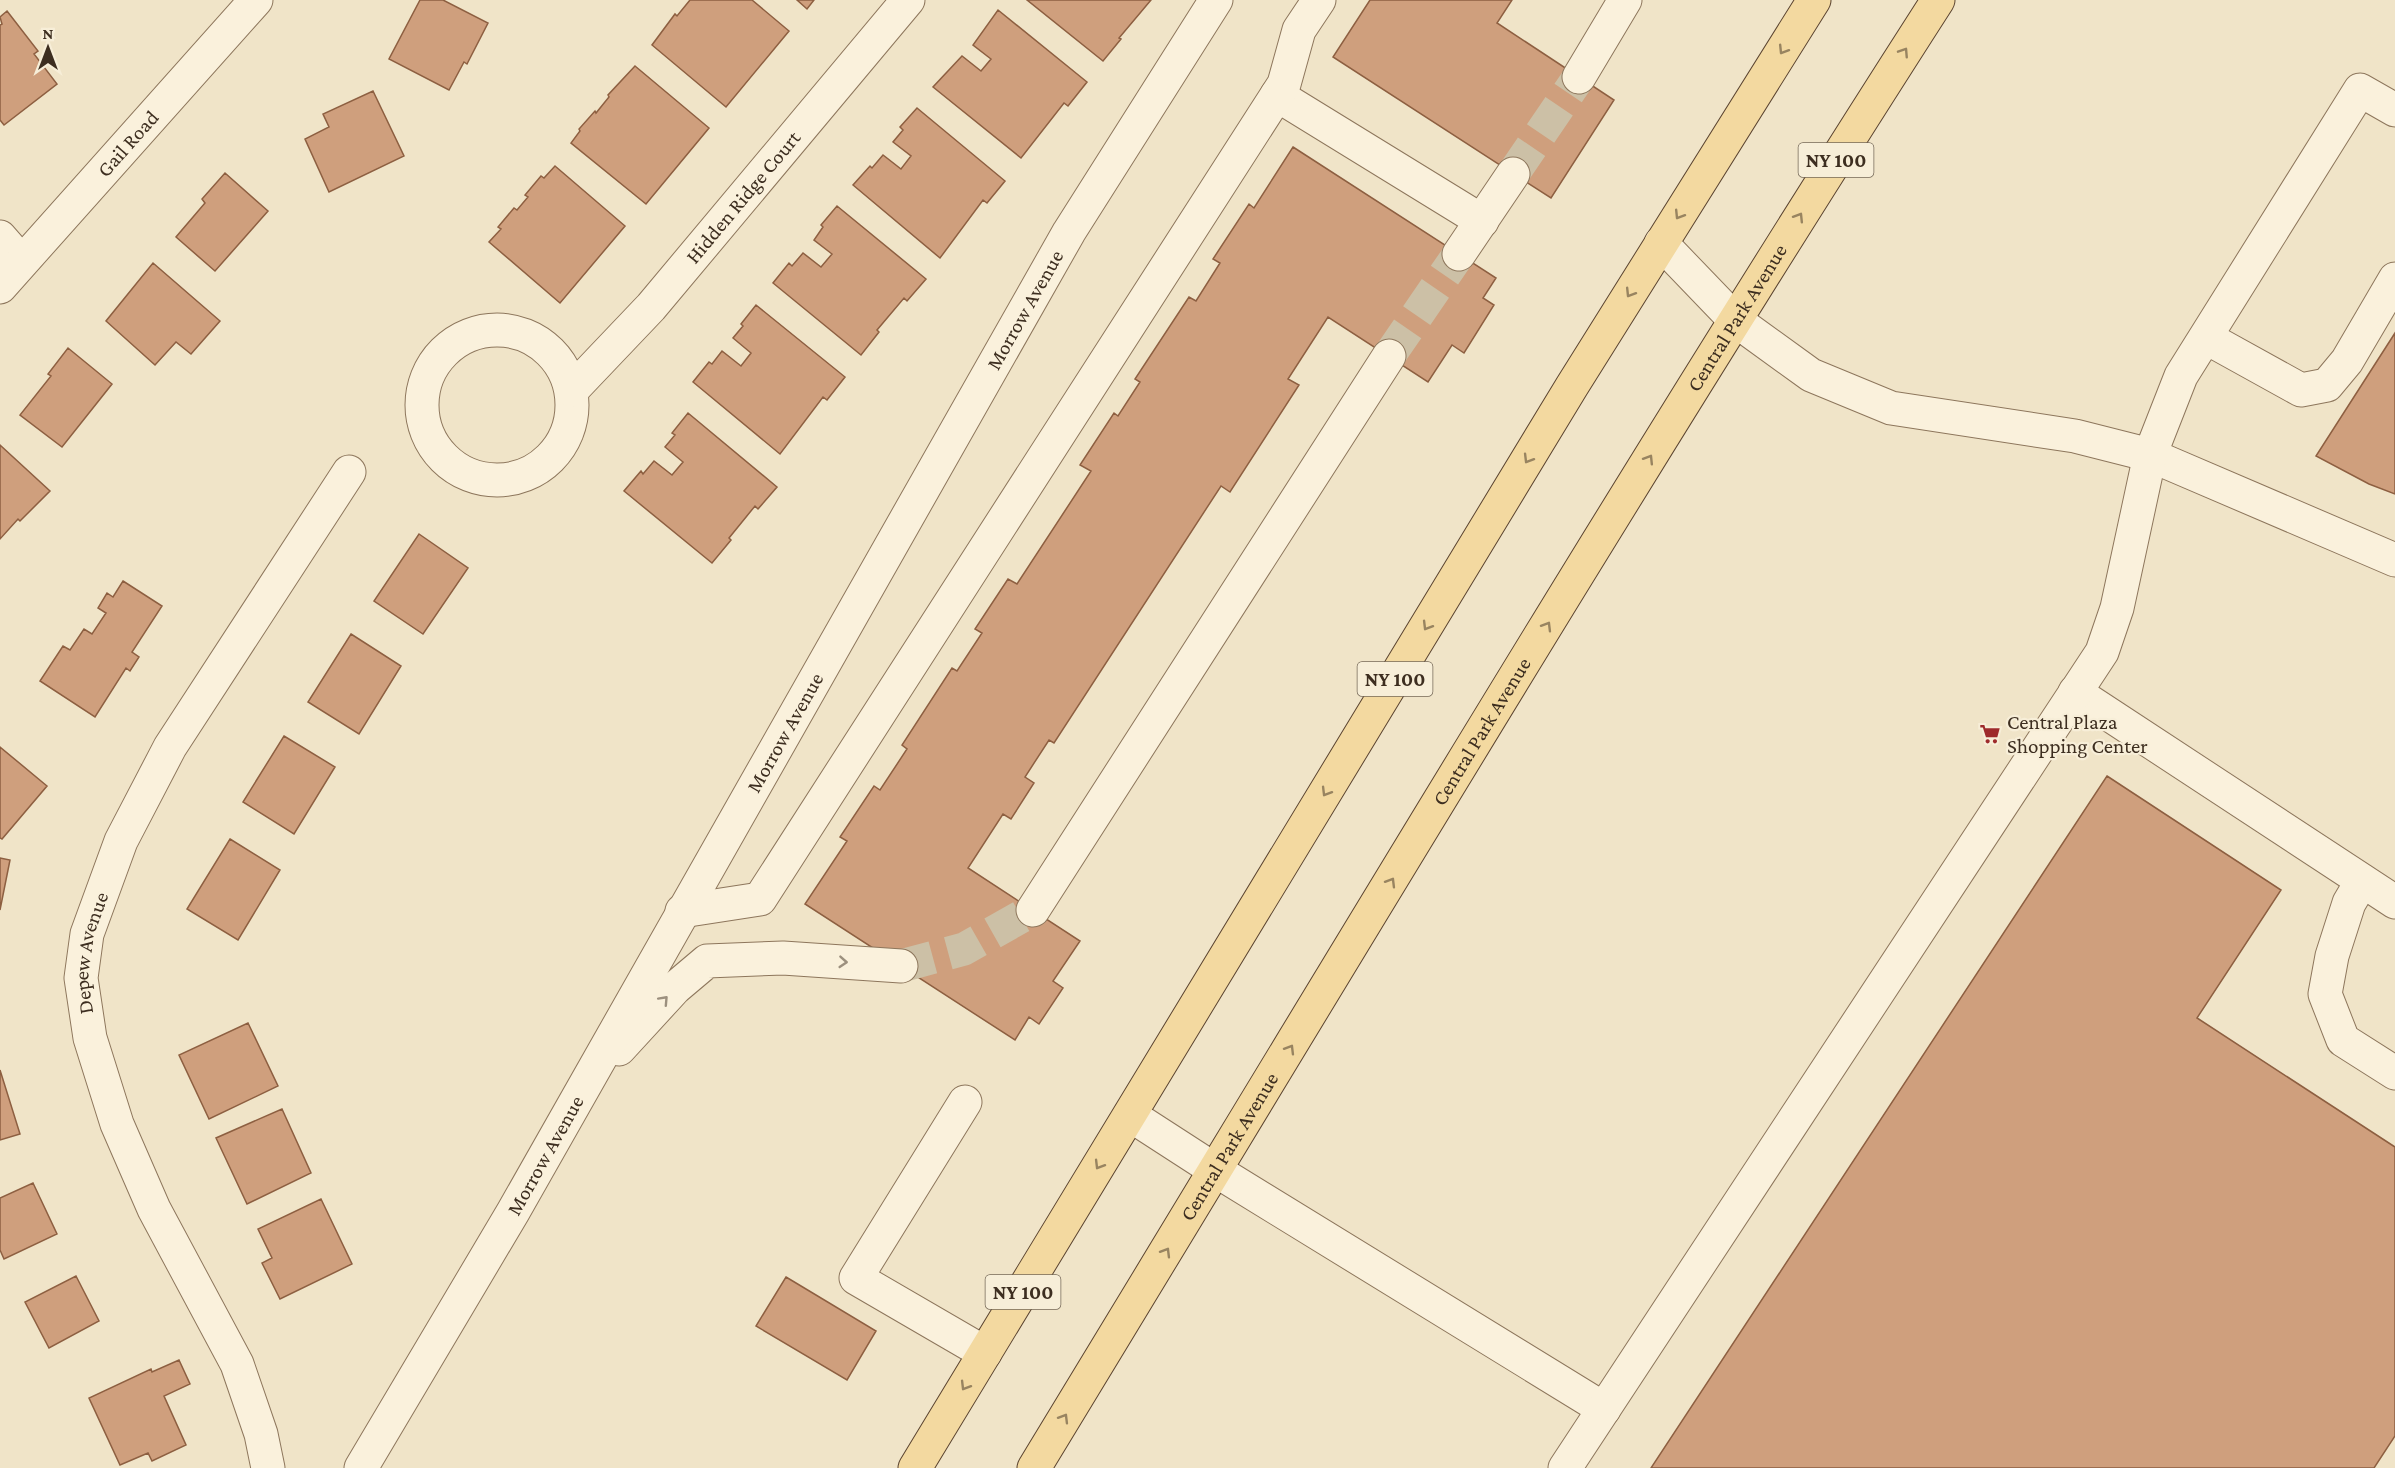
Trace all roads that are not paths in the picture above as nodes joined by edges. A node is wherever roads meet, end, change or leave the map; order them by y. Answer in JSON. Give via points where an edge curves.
{"nodes":[{"id":1,"x":256,"y":0,"type":"edge"},
{"id":2,"x":908,"y":0,"type":"edge"},
{"id":3,"x":1216,"y":0,"type":"edge"},
{"id":4,"x":1319,"y":0,"type":"edge"},
{"id":5,"x":1625,"y":0,"type":"edge"},
{"id":6,"x":1814,"y":0,"type":"edge"},
{"id":7,"x":1938,"y":0,"type":"edge"},
{"id":8,"x":1579,"y":77,"type":"tunnel mouth"},
{"id":9,"x":1277,"y":95,"type":"junction"},
{"id":10,"x":2395,"y":110,"type":"edge"},
{"id":11,"x":1513,"y":174,"type":"tunnel mouth"},
{"id":12,"x":1482,"y":222,"type":"junction"},
{"id":13,"x":0,"y":237,"type":"edge"},
{"id":14,"x":1661,"y":243,"type":"junction"},
{"id":15,"x":1459,"y":254,"type":"tunnel mouth"},
{"id":16,"x":21,"y":261,"type":"junction"},
{"id":17,"x":2395,"y":279,"type":"edge"},
{"id":18,"x":0,"y":287,"type":"edge"},
{"id":19,"x":1735,"y":320,"type":"junction"},
{"id":20,"x":2207,"y":338,"type":"junction"},
{"id":21,"x":1389,"y":356,"type":"tunnel mouth"},
{"id":22,"x":572,"y":390,"type":"junction"},
{"id":23,"x":2150,"y":455,"type":"junction"},
{"id":24,"x":349,"y":472,"type":"dead end"},
{"id":25,"x":2395,"y":560,"type":"edge"},
{"id":26,"x":2075,"y":692,"type":"junction"},
{"id":27,"x":2362,"y":881,"type":"junction"},
{"id":28,"x":2395,"y":902,"type":"edge"},
{"id":29,"x":1033,"y":910,"type":"tunnel mouth"},
{"id":30,"x":682,"y":911,"type":"junction"},
{"id":31,"x":901,"y":966,"type":"tunnel mouth"},
{"id":32,"x":2395,"y":1073,"type":"edge"},
{"id":33,"x":581,"y":1090,"type":"junction"},
{"id":34,"x":964,"y":1101,"type":"dead end"},
{"id":35,"x":1130,"y":1115,"type":"junction"},
{"id":36,"x":1215,"y":1170,"type":"junction"},
{"id":37,"x":985,"y":1353,"type":"junction"},
{"id":38,"x":1604,"y":1409,"type":"junction"},
{"id":39,"x":268,"y":1468,"type":"edge"},
{"id":40,"x":361,"y":1468,"type":"edge"},
{"id":41,"x":915,"y":1468,"type":"edge"},
{"id":42,"x":1034,"y":1468,"type":"edge"},
{"id":43,"x":1565,"y":1468,"type":"edge"}],
"edges":[{"from":1,"to":16,"type":"street","name":"Gail Road"},
{"from":2,"to":22,"type":"street","name":"Hidden Ridge Court","via":[[651,307]]},
{"from":3,"to":30,"type":"street","name":"Morrow Avenue","via":[[1069,232]]},
{"from":4,"to":9,"type":"street","via":[[1299,30],[1284,84]]},
{"from":5,"to":8,"type":"street"},
{"from":6,"to":14,"type":"main road","number":"NY 100","one_way":true},
{"from":19,"to":7,"type":"main road","name":"Central Park Avenue","number":"NY 100","one_way":true},
{"from":9,"to":12,"type":"street"},
{"from":9,"to":30,"type":"street","via":[[760,899]]},
{"from":10,"to":20,"type":"street","via":[[2360,90]]},
{"from":11,"to":12,"type":"street"},
{"from":12,"to":15,"type":"street"},
{"from":13,"to":16,"type":"street"},
{"from":14,"to":19,"type":"street"},
{"from":14,"to":35,"type":"main road","number":"NY 100","one_way":true},
{"from":16,"to":18,"type":"street","name":"Gail Road"},
{"from":17,"to":20,"type":"street","via":[[2347,361],[2327,385],[2301,390]]},
{"from":19,"to":23,"type":"street","via":[[1811,375],[1891,408],[2075,436]]},
{"from":36,"to":19,"type":"main road","name":"Central Park Avenue","number":"NY 100","one_way":true},
{"from":20,"to":23,"type":"street","via":[[2181,376]]},
{"from":21,"to":29,"type":"street"},
{"from":22,"to":22,"type":"street","via":[[560,363],[539,342],[512,331],[482,332],[455,342],[434,363],[423,391],[423,420],[434,447],[455,468],[483,479],[512,479],[540,468],[561,447],[572,420]]},
{"from":23,"to":25,"type":"street"},
{"from":23,"to":26,"type":"street","via":[[2117,608],[2102,652]]},
{"from":24,"to":39,"type":"street","name":"Depew Avenue","via":[[170,747],[121,841],[87,934],[81,978],[90,1038],[117,1124],[154,1209],[237,1364],[261,1434]]},
{"from":26,"to":27,"type":"street"},
{"from":26,"to":38,"type":"street"},
{"from":27,"to":28,"type":"street"},
{"from":27,"to":32,"type":"street","via":[[2349,903],[2325,994],[2343,1040]]},
{"from":30,"to":33,"type":"street","name":"Morrow Avenue"},
{"from":33,"to":31,"type":"street","one_way":true,"via":[[675,988],[707,961],[783,958]]},
{"from":33,"to":40,"type":"street","name":"Morrow Avenue"},
{"from":34,"to":37,"type":"street","via":[[856,1278]]},
{"from":35,"to":36,"type":"street"},
{"from":35,"to":37,"type":"main road","number":"NY 100","one_way":true},
{"from":36,"to":38,"type":"street"},
{"from":42,"to":36,"type":"main road","name":"Central Park Avenue","number":"NY 100","one_way":true},
{"from":37,"to":41,"type":"main road","number":"NY 100","one_way":true},
{"from":38,"to":43,"type":"street"}]}
